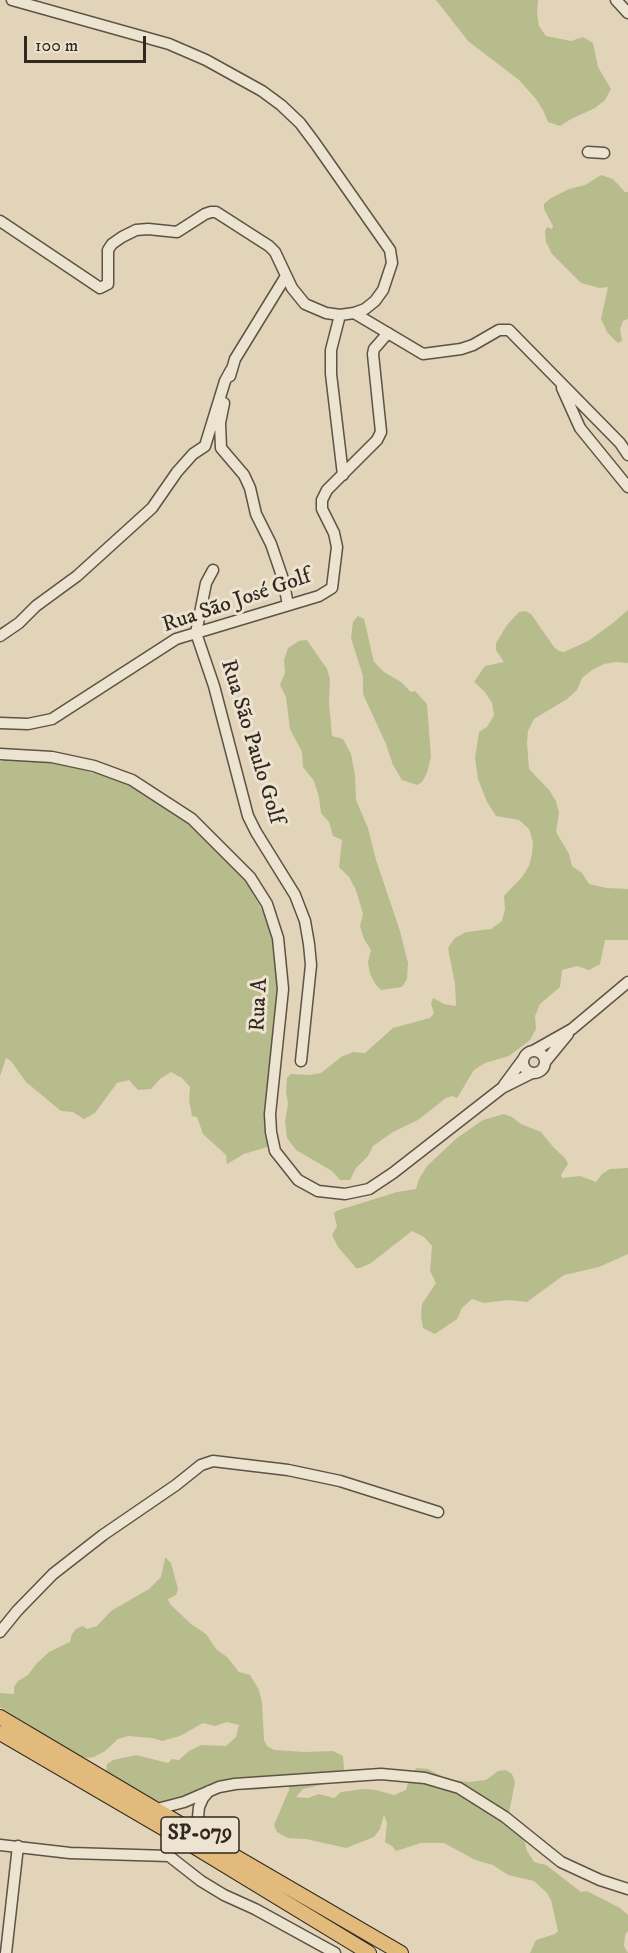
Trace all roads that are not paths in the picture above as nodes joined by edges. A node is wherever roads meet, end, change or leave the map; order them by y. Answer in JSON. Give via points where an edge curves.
{"nodes":[{"id":1,"x":12,"y":0,"type":"edge"},
{"id":2,"x":616,"y":0,"type":"edge"},
{"id":3,"x":628,"y":13,"type":"edge"},
{"id":4,"x":588,"y":152,"type":"dead end"},
{"id":5,"x":604,"y":153,"type":"dead end"},
{"id":6,"x":0,"y":220,"type":"edge"},
{"id":7,"x":286,"y":276,"type":"junction"},
{"id":8,"x":354,"y":313,"type":"junction"},
{"id":9,"x":340,"y":315,"type":"junction"},
{"id":10,"x":388,"y":333,"type":"junction"},
{"id":11,"x":231,"y":370,"type":"junction"},
{"id":12,"x":559,"y":382,"type":"junction"},
{"id":13,"x":620,"y":443,"type":"junction"},
{"id":14,"x":205,"y":446,"type":"junction"},
{"id":15,"x":221,"y":448,"type":"junction"},
{"id":16,"x":628,"y":454,"type":"edge"},
{"id":17,"x":604,"y":456,"type":"junction"},
{"id":18,"x":341,"y":476,"type":"junction"},
{"id":19,"x":628,"y":487,"type":"edge"},
{"id":20,"x":213,"y":570,"type":"dead end"},
{"id":21,"x":288,"y":605,"type":"junction"},
{"id":22,"x":196,"y":633,"type":"junction"},
{"id":23,"x":0,"y":636,"type":"edge"},
{"id":24,"x":0,"y":723,"type":"edge"},
{"id":25,"x":0,"y":754,"type":"edge"},
{"id":26,"x":628,"y":982,"type":"edge"},
{"id":27,"x":572,"y":1029,"type":"junction"},
{"id":28,"x":528,"y":1054,"type":"junction"},
{"id":29,"x":301,"y":1061,"type":"dead end"},
{"id":30,"x":545,"y":1062,"type":"junction"},
{"id":31,"x":532,"y":1073,"type":"junction"},
{"id":32,"x":502,"y":1088,"type":"junction"},
{"id":33,"x":438,"y":1512,"type":"dead end"},
{"id":34,"x":0,"y":1632,"type":"edge"},
{"id":35,"x":0,"y":1717,"type":"edge"},
{"id":36,"x":0,"y":1733,"type":"edge"},
{"id":37,"x":210,"y":1790,"type":"junction"},
{"id":38,"x":157,"y":1809,"type":"junction"},
{"id":39,"x":180,"y":1838,"type":"junction"},
{"id":40,"x":214,"y":1844,"type":"junction"},
{"id":41,"x":0,"y":1845,"type":"edge"},
{"id":42,"x":18,"y":1846,"type":"junction"},
{"id":43,"x":170,"y":1856,"type":"junction"},
{"id":44,"x":628,"y":1889,"type":"edge"},
{"id":45,"x":6,"y":1953,"type":"edge"},
{"id":46,"x":334,"y":1953,"type":"edge"},
{"id":47,"x":369,"y":1953,"type":"edge"},
{"id":48,"x":401,"y":1953,"type":"edge"}],
"edges":[{"from":1,"to":8,"type":"street","via":[[168,44],[240,78],[281,105],[300,123],[390,249],[392,263],[383,290],[375,301]]},
{"from":2,"to":3,"type":"street"},
{"from":4,"to":5,"type":"street"},
{"from":6,"to":7,"type":"street","via":[[100,288],[108,284],[107,258],[112,244],[136,230],[177,232],[205,214],[216,212],[269,246]]},
{"from":7,"to":9,"type":"street","via":[[305,304]]},
{"from":7,"to":11,"type":"street"},
{"from":8,"to":9,"type":"street"},
{"from":8,"to":10,"type":"street"},
{"from":9,"to":18,"type":"street","via":[[331,350],[330,374]]},
{"from":10,"to":12,"type":"street","via":[[423,354],[461,349],[499,330],[509,330]]},
{"from":10,"to":18,"type":"street","via":[[373,354],[381,432]]},
{"from":11,"to":14,"type":"street"},
{"from":11,"to":15,"type":"street","via":[[220,423]]},
{"from":12,"to":13,"type":"street"},
{"from":12,"to":17,"type":"street","via":[[580,428]]},
{"from":13,"to":16,"type":"street"},
{"from":13,"to":17,"type":"street"},
{"from":14,"to":15,"type":"street"},
{"from":14,"to":23,"type":"street","via":[[177,472],[142,518],[77,576]]},
{"from":15,"to":21,"type":"street","via":[[250,488],[256,514],[283,579]]},
{"from":17,"to":19,"type":"street"},
{"from":18,"to":21,"type":"street","name":"Rua São José Golf","via":[[322,500],[337,547],[332,588]]},
{"from":20,"to":22,"type":"street","via":[[206,583]]},
{"from":21,"to":22,"type":"street","name":"Rua São José Golf"},
{"from":22,"to":24,"type":"street","name":"Rua São José Golf","via":[[176,639],[52,719],[28,724]]},
{"from":22,"to":29,"type":"street","name":"Rua São Paulo Golf","via":[[248,816],[291,887],[305,921],[311,966]]},
{"from":25,"to":32,"type":"street","name":"Rua A","via":[[52,757],[132,780],[192,819],[250,878],[267,904],[275,926],[281,968],[271,1132],[275,1151],[298,1180],[318,1191],[345,1194],[369,1189]]},
{"from":26,"to":27,"type":"street","name":"Rua A"},
{"from":27,"to":28,"type":"street","name":"Rua A"},
{"from":27,"to":30,"type":"street","name":"Rua A"},
{"from":28,"to":30,"type":"street","via":[[540,1052]]},
{"from":28,"to":31,"type":"street","via":[[523,1065]]},
{"from":28,"to":32,"type":"street","name":"Rua A"},
{"from":30,"to":31,"type":"street","name":"Rua A","via":[[542,1069]]},
{"from":31,"to":32,"type":"street","name":"Rua A"},
{"from":33,"to":34,"type":"street","via":[[340,1481],[213,1461],[201,1465],[53,1574]]},
{"from":35,"to":38,"type":"main road","number":"SP-079"},
{"from":36,"to":39,"type":"main road","number":"SP-079"},
{"from":37,"to":38,"type":"street"},
{"from":37,"to":40,"type":"street","via":[[203,1798],[198,1817],[205,1836]]},
{"from":37,"to":44,"type":"street","via":[[235,1784],[381,1774],[425,1778],[459,1788],[477,1799],[561,1862]]},
{"from":38,"to":40,"type":"main road","number":"SP-079"},
{"from":39,"to":43,"type":"street"},
{"from":39,"to":47,"type":"main road","number":"SP-079"},
{"from":40,"to":48,"type":"main road","number":"SP-079"},
{"from":41,"to":42,"type":"street"},
{"from":42,"to":43,"type":"street","via":[[70,1853]]},
{"from":42,"to":45,"type":"street"},
{"from":43,"to":46,"type":"street","via":[[201,1881]]}]}
